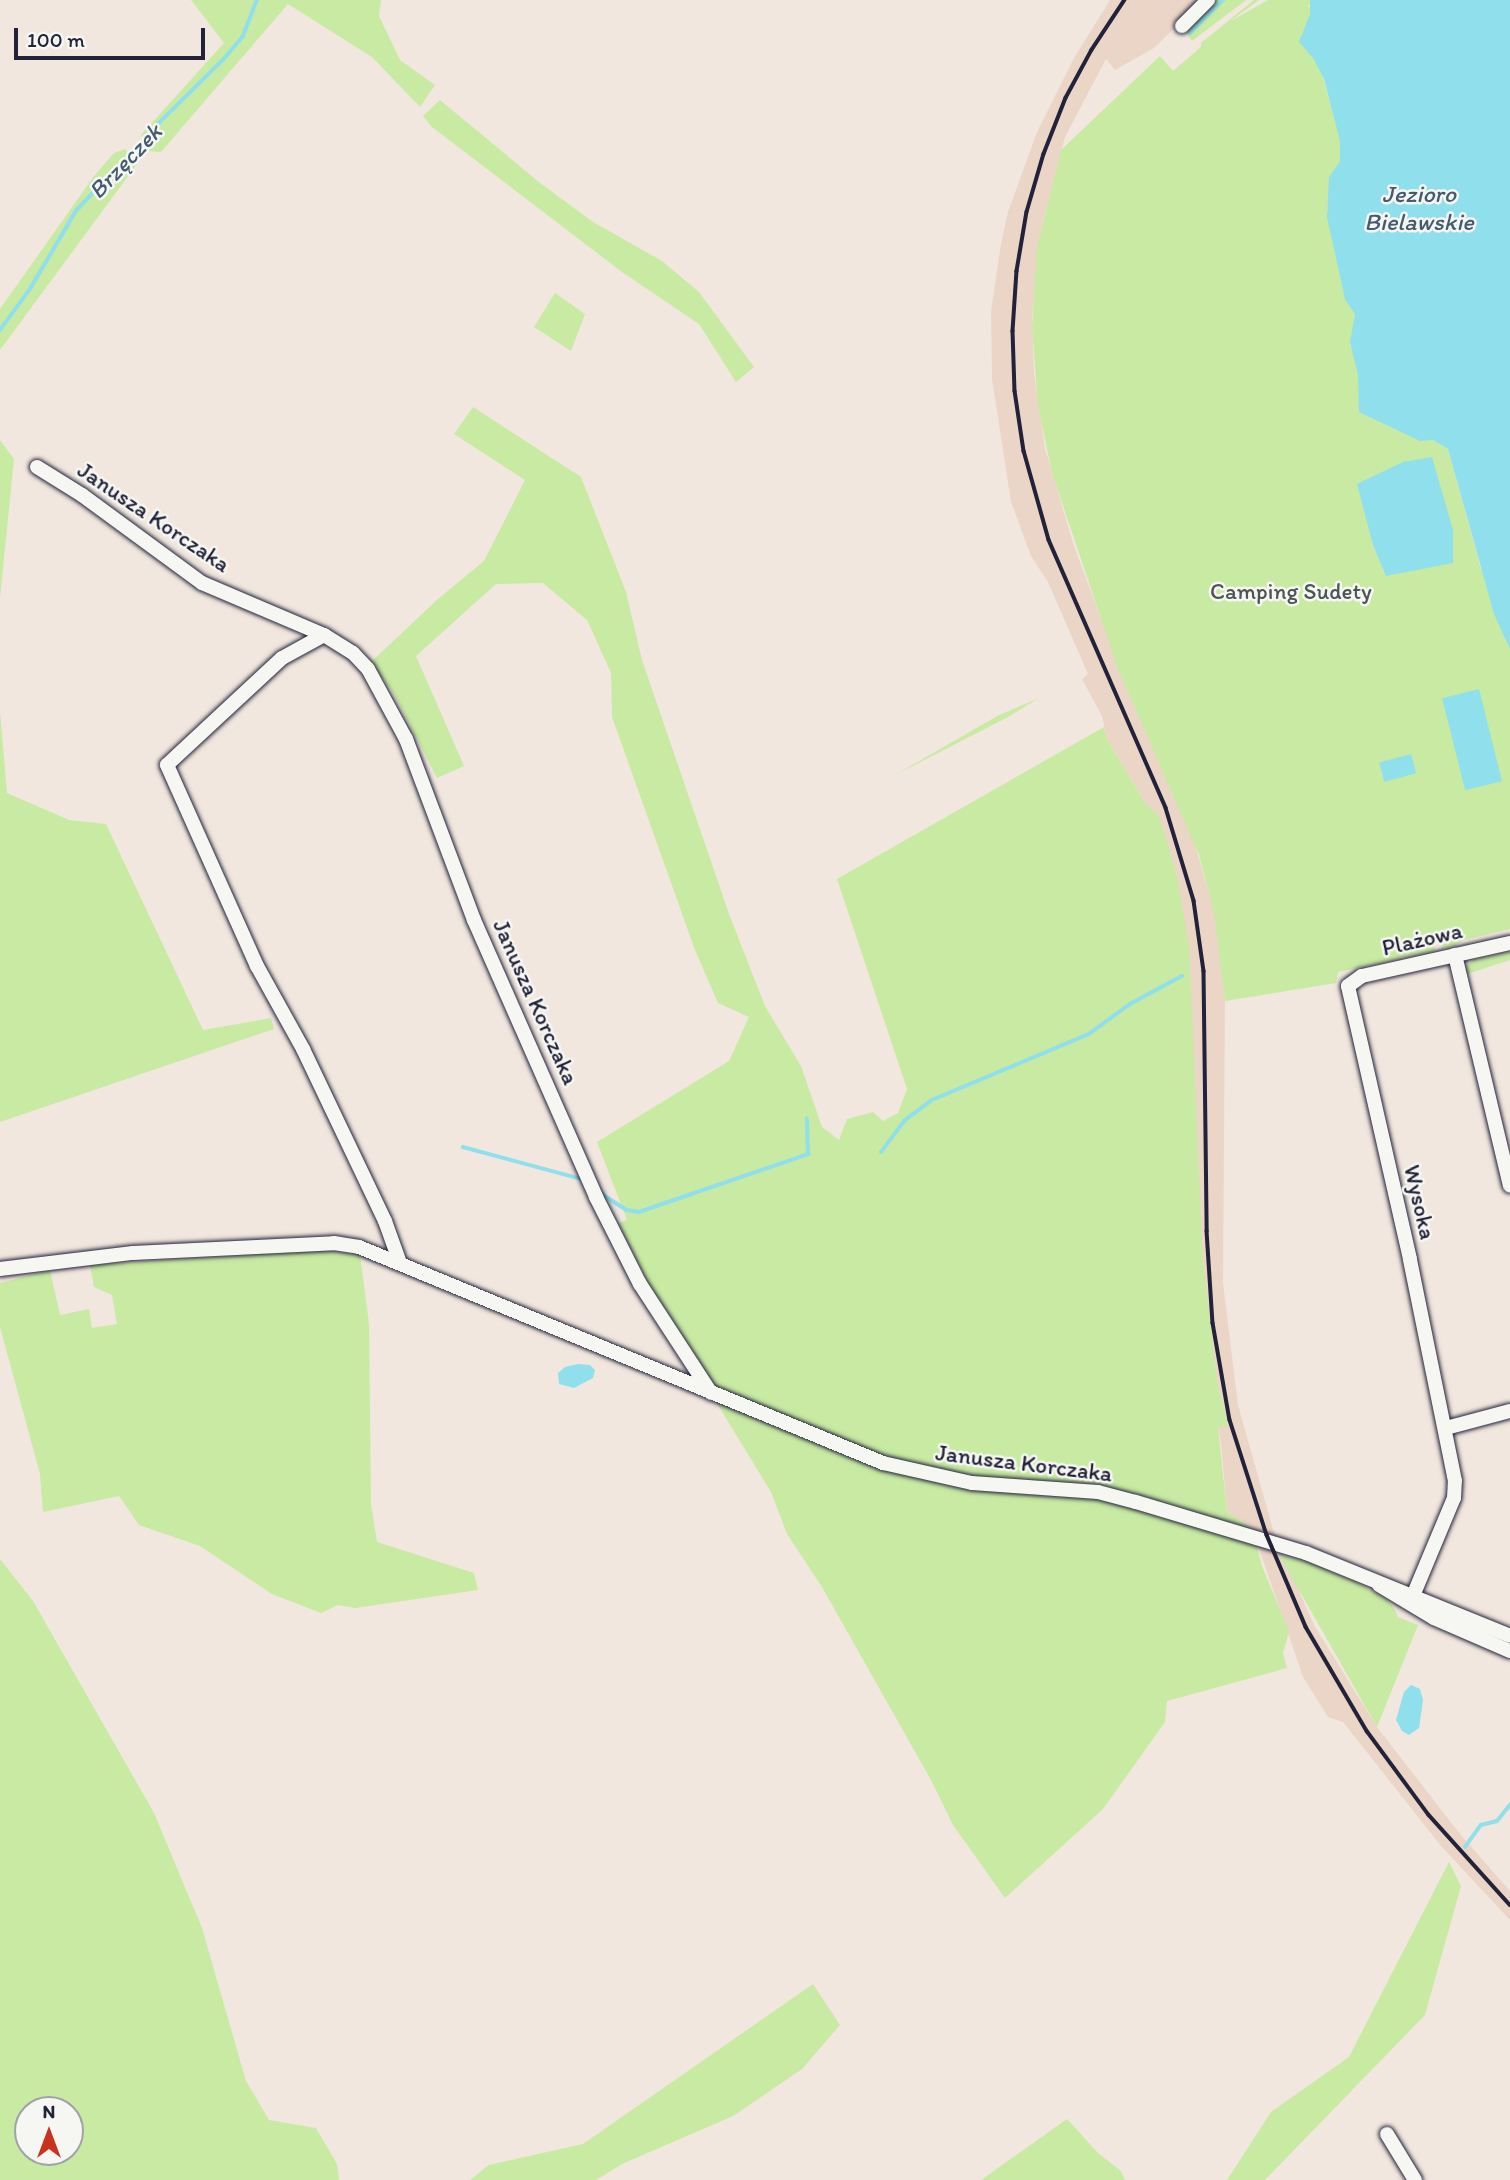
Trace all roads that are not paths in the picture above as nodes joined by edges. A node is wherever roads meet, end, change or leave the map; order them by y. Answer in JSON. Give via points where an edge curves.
{"nodes":[{"id":1,"x":1208,"y":0,"type":"edge"},
{"id":2,"x":1182,"y":26,"type":"dead end"},
{"id":3,"x":37,"y":467,"type":"dead end"},
{"id":4,"x":324,"y":635,"type":"junction"},
{"id":5,"x":1510,"y":943,"type":"edge"},
{"id":6,"x":1455,"y":955,"type":"junction"},
{"id":7,"x":1348,"y":986,"type":"joint"},
{"id":8,"x":1510,"y":1186,"type":"edge"},
{"id":9,"x":400,"y":1262,"type":"junction"},
{"id":10,"x":0,"y":1269,"type":"edge"},
{"id":11,"x":687,"y":1356,"type":"junction"},
{"id":12,"x":684,"y":1381,"type":"junction"},
{"id":13,"x":711,"y":1392,"type":"junction"},
{"id":14,"x":1510,"y":1411,"type":"edge"},
{"id":15,"x":1446,"y":1428,"type":"junction"},
{"id":16,"x":1412,"y":1599,"type":"junction"},
{"id":17,"x":1510,"y":1636,"type":"edge"},
{"id":18,"x":1510,"y":1651,"type":"edge"},
{"id":19,"x":1387,"y":2134,"type":"dead end"},
{"id":20,"x":1415,"y":2180,"type":"edge"}],
"edges":[{"from":1,"to":2,"type":"street"},
{"from":3,"to":4,"type":"street","name":"Janusza Korczaka","via":[[202,583]]},
{"from":4,"to":9,"type":"street","via":[[282,659],[167,765],[257,965],[303,1049],[385,1221]]},
{"from":4,"to":11,"type":"street","name":"Janusza Korczaka","via":[[353,653],[382,690],[406,739],[474,920],[596,1197],[640,1284]]},
{"from":5,"to":6,"type":"street","name":"Plażowa"},
{"from":6,"to":7,"type":"street","name":"Plażowa","via":[[1362,976]]},
{"from":6,"to":8,"type":"street"},
{"from":7,"to":15,"type":"street","name":"Wysoka"},
{"from":9,"to":10,"type":"street","name":"Janusza Korczaka","via":[[359,1247],[334,1244],[133,1253]]},
{"from":9,"to":12,"type":"street","name":"Janusza Korczaka"},
{"from":11,"to":12,"type":"street"},
{"from":11,"to":13,"type":"street","name":"Janusza Korczaka"},
{"from":12,"to":13,"type":"street","name":"Janusza Korczaka"},
{"from":13,"to":16,"type":"street","name":"Janusza Korczaka","via":[[883,1463],[972,1483],[1098,1492],[1307,1553],[1376,1582],[1384,1591]]},
{"from":14,"to":15,"type":"street"},
{"from":15,"to":16,"type":"street","name":"Wysoka","via":[[1454,1498]]},
{"from":16,"to":17,"type":"street"},
{"from":16,"to":18,"type":"street","via":[[1434,1618]]},
{"from":19,"to":20,"type":"street"}]}
